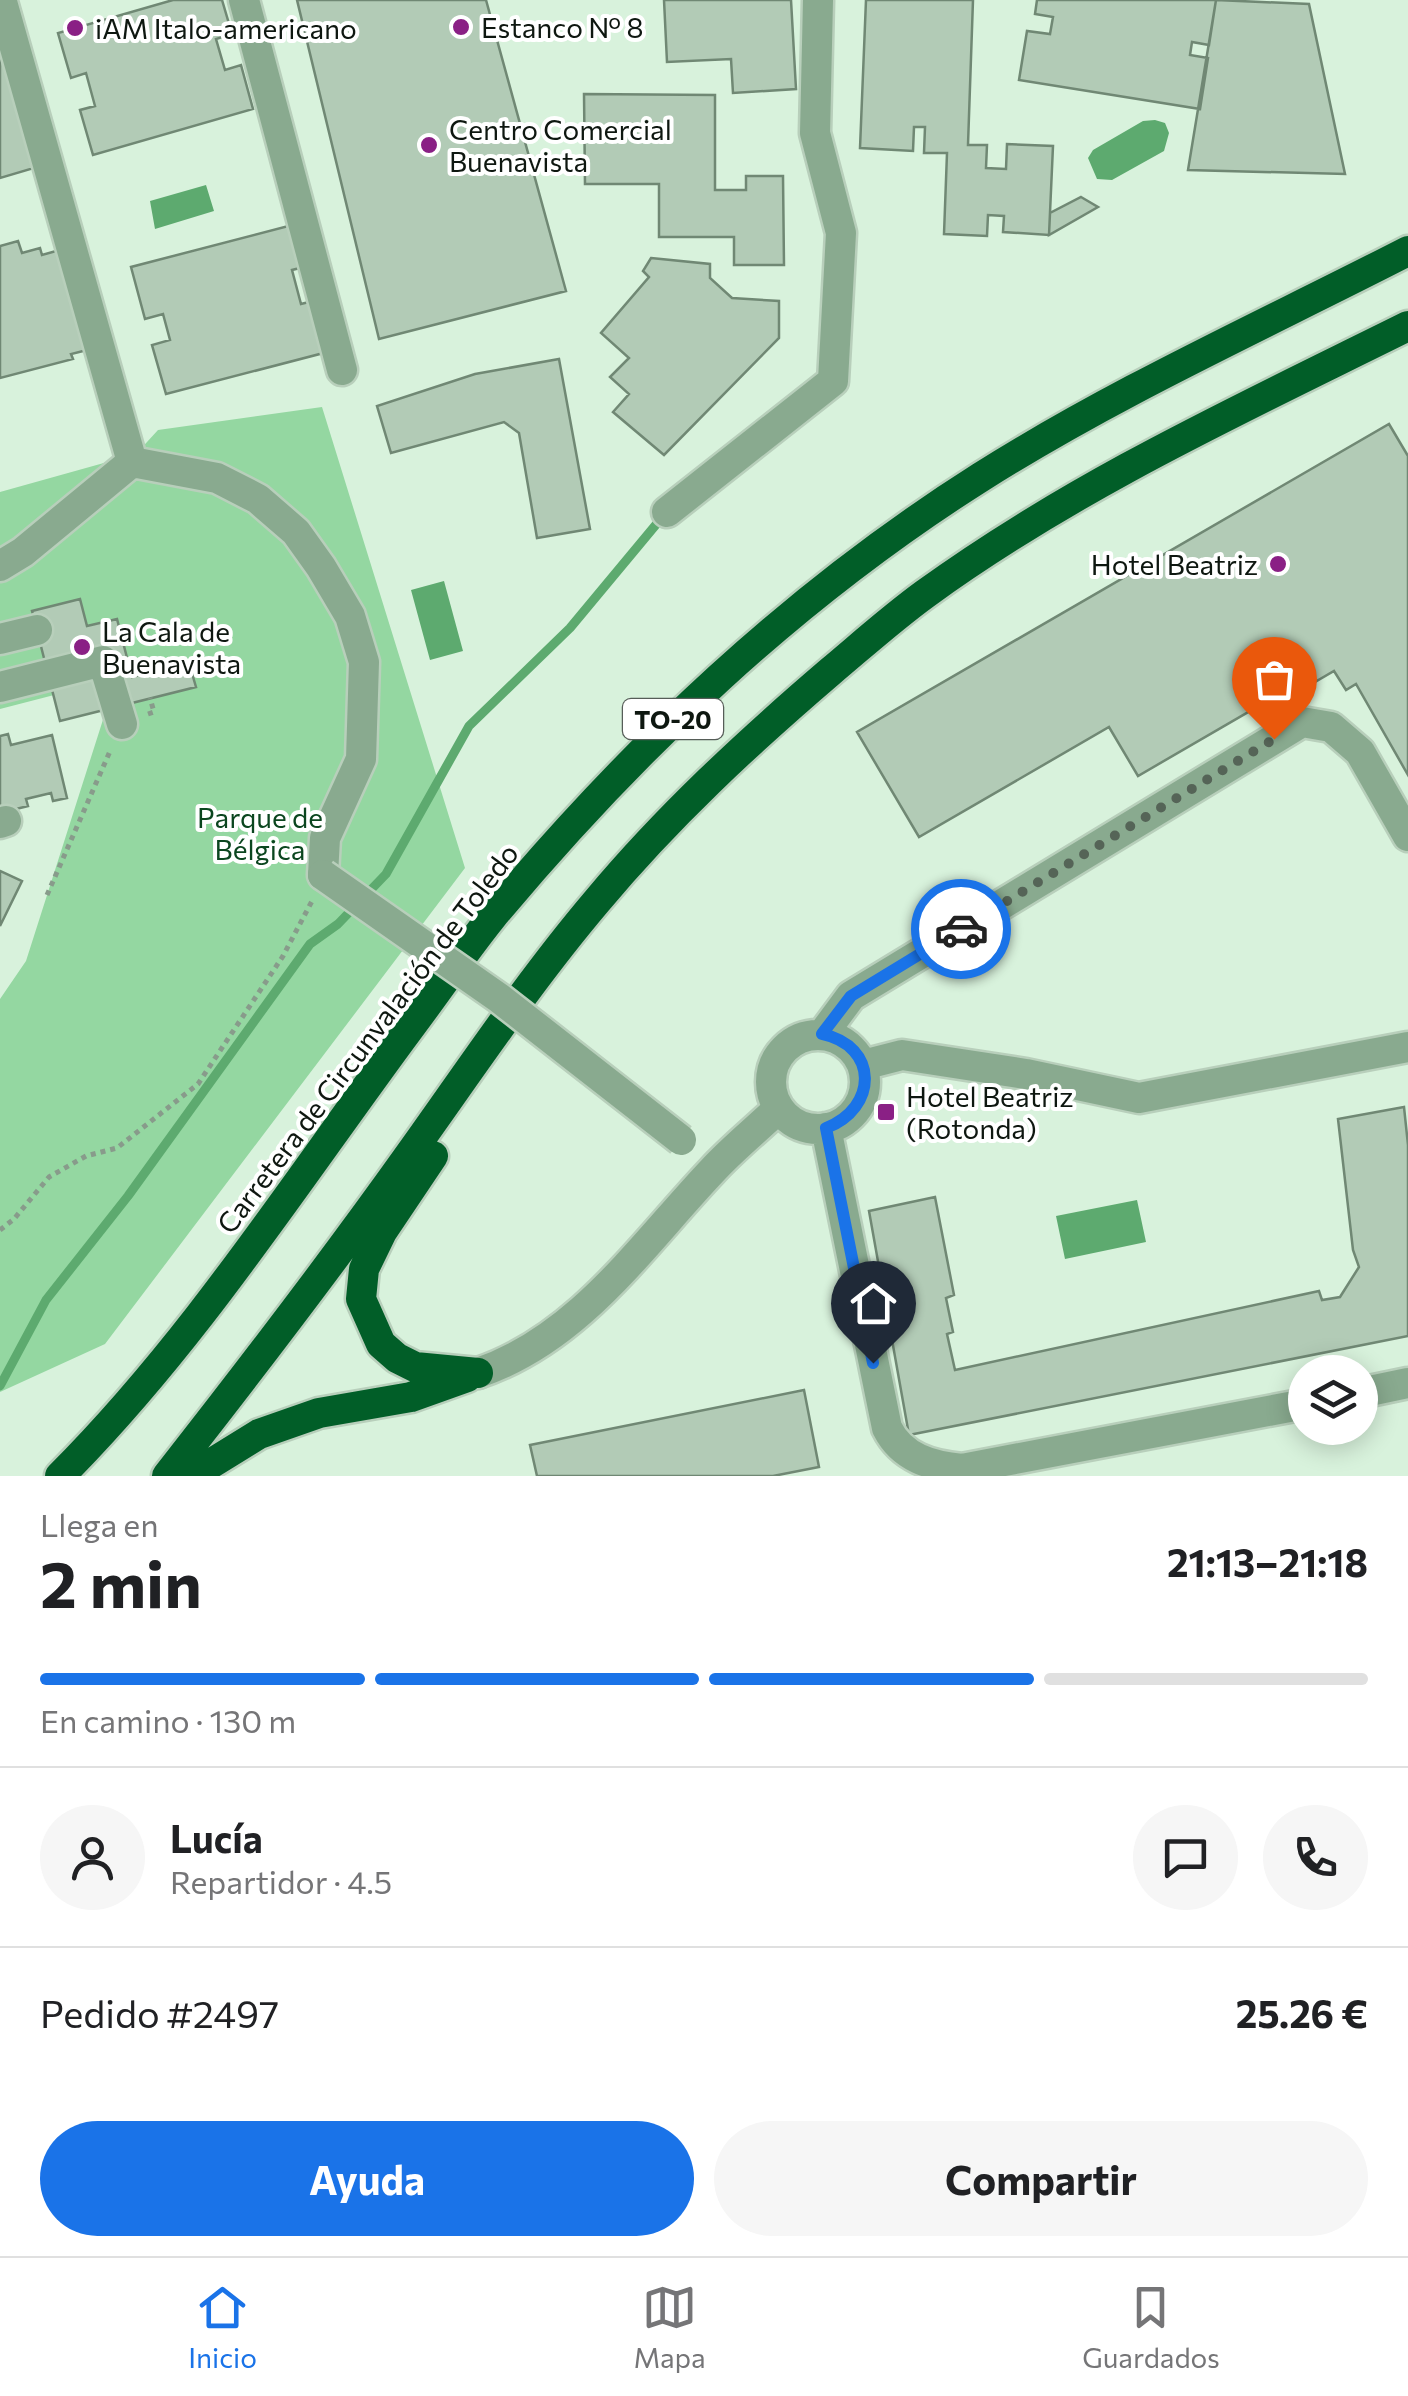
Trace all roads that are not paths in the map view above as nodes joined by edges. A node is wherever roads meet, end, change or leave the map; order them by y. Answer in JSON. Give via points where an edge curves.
{"nodes":[{"id":1,"x":244,"y":0,"type":"edge"},
{"id":2,"x":818,"y":0,"type":"edge"},
{"id":3,"x":2,"y":2,"type":"edge"},
{"id":4,"x":1408,"y":251,"type":"edge"},
{"id":5,"x":1408,"y":326,"type":"edge"},
{"id":6,"x":342,"y":370,"type":"dead end"},
{"id":7,"x":132,"y":462,"type":"junction"},
{"id":8,"x":667,"y":512,"type":"dead end"},
{"id":9,"x":0,"y":566,"type":"edge"},
{"id":10,"x":36,"y":630,"type":"dead end"},
{"id":11,"x":0,"y":639,"type":"edge"},
{"id":12,"x":0,"y":687,"type":"edge"},
{"id":13,"x":122,"y":724,"type":"road end"},
{"id":14,"x":1408,"y":836,"type":"edge"},
{"id":15,"x":822,"y":1034,"type":"junction"},
{"id":16,"x":1408,"y":1046,"type":"edge"},
{"id":17,"x":480,"y":1055,"type":"junction"},
{"id":18,"x":862,"y":1065,"type":"junction"},
{"id":19,"x":779,"y":1108,"type":"junction"},
{"id":20,"x":826,"y":1128,"type":"junction"},
{"id":21,"x":681,"y":1140,"type":"dead end"},
{"id":22,"x":478,"y":1373,"type":"junction"},
{"id":23,"x":1408,"y":1384,"type":"edge"},
{"id":24,"x":1378,"y":1390,"type":"edge"},
{"id":25,"x":1288,"y":1407,"type":"edge"},
{"id":26,"x":60,"y":1476,"type":"edge"},
{"id":27,"x":168,"y":1476,"type":"edge"},
{"id":28,"x":191,"y":1476,"type":"edge"}],
"edges":[{"from":1,"to":6,"type":"street"},
{"from":2,"to":8,"type":"street","via":[[815,133],[841,233],[833,381]]},
{"from":3,"to":7,"type":"street"},
{"from":4,"to":26,"type":"highway","name":"Carretera de Circunvalación de Toledo","number":"TO-20","via":[[1137,386],[980,478],[883,542],[734,662],[587,807],[488,922],[240,1261],[128,1403]]},
{"from":5,"to":17,"type":"highway","number":"TO-20","via":[[1093,485],[923,595],[766,726],[671,819],[586,914]]},
{"from":7,"to":9,"type":"street"},
{"from":7,"to":21,"type":"street","bridge":true,"via":[[218,478],[258,499],[296,532],[350,616],[364,662],[361,759],[325,838],[323,874],[499,998]]},
{"from":10,"to":11,"type":"street"},
{"from":12,"to":13,"type":"street","via":[[103,661]]},
{"from":14,"to":15,"type":"street","via":[[1360,752],[1331,727],[1302,722],[851,996]]},
{"from":15,"to":18,"type":"street","via":[[846,1044]]},
{"from":15,"to":19,"type":"street","via":[[807,1035],[781,1052],[770,1080]]},
{"from":16,"to":18,"type":"street","via":[[1139,1098],[902,1054]]},
{"from":17,"to":22,"type":"highway","via":[[444,1138],[364,1269],[362,1299],[381,1344],[396,1358],[415,1367]]},
{"from":17,"to":27,"type":"highway","number":"TO-20","via":[[280,1334]]},
{"from":18,"to":20,"type":"street","via":[[866,1080],[856,1111]]},
{"from":19,"to":20,"type":"street","via":[[800,1125]]},
{"from":19,"to":22,"type":"street","via":[[712,1170],[590,1304],[534,1348]]},
{"from":20,"to":25,"type":"street","via":[[887,1428],[904,1452],[962,1469]]},
{"from":22,"to":28,"type":"highway","via":[[411,1397],[318,1413],[259,1434]]},
{"from":23,"to":24,"type":"street"}]}
